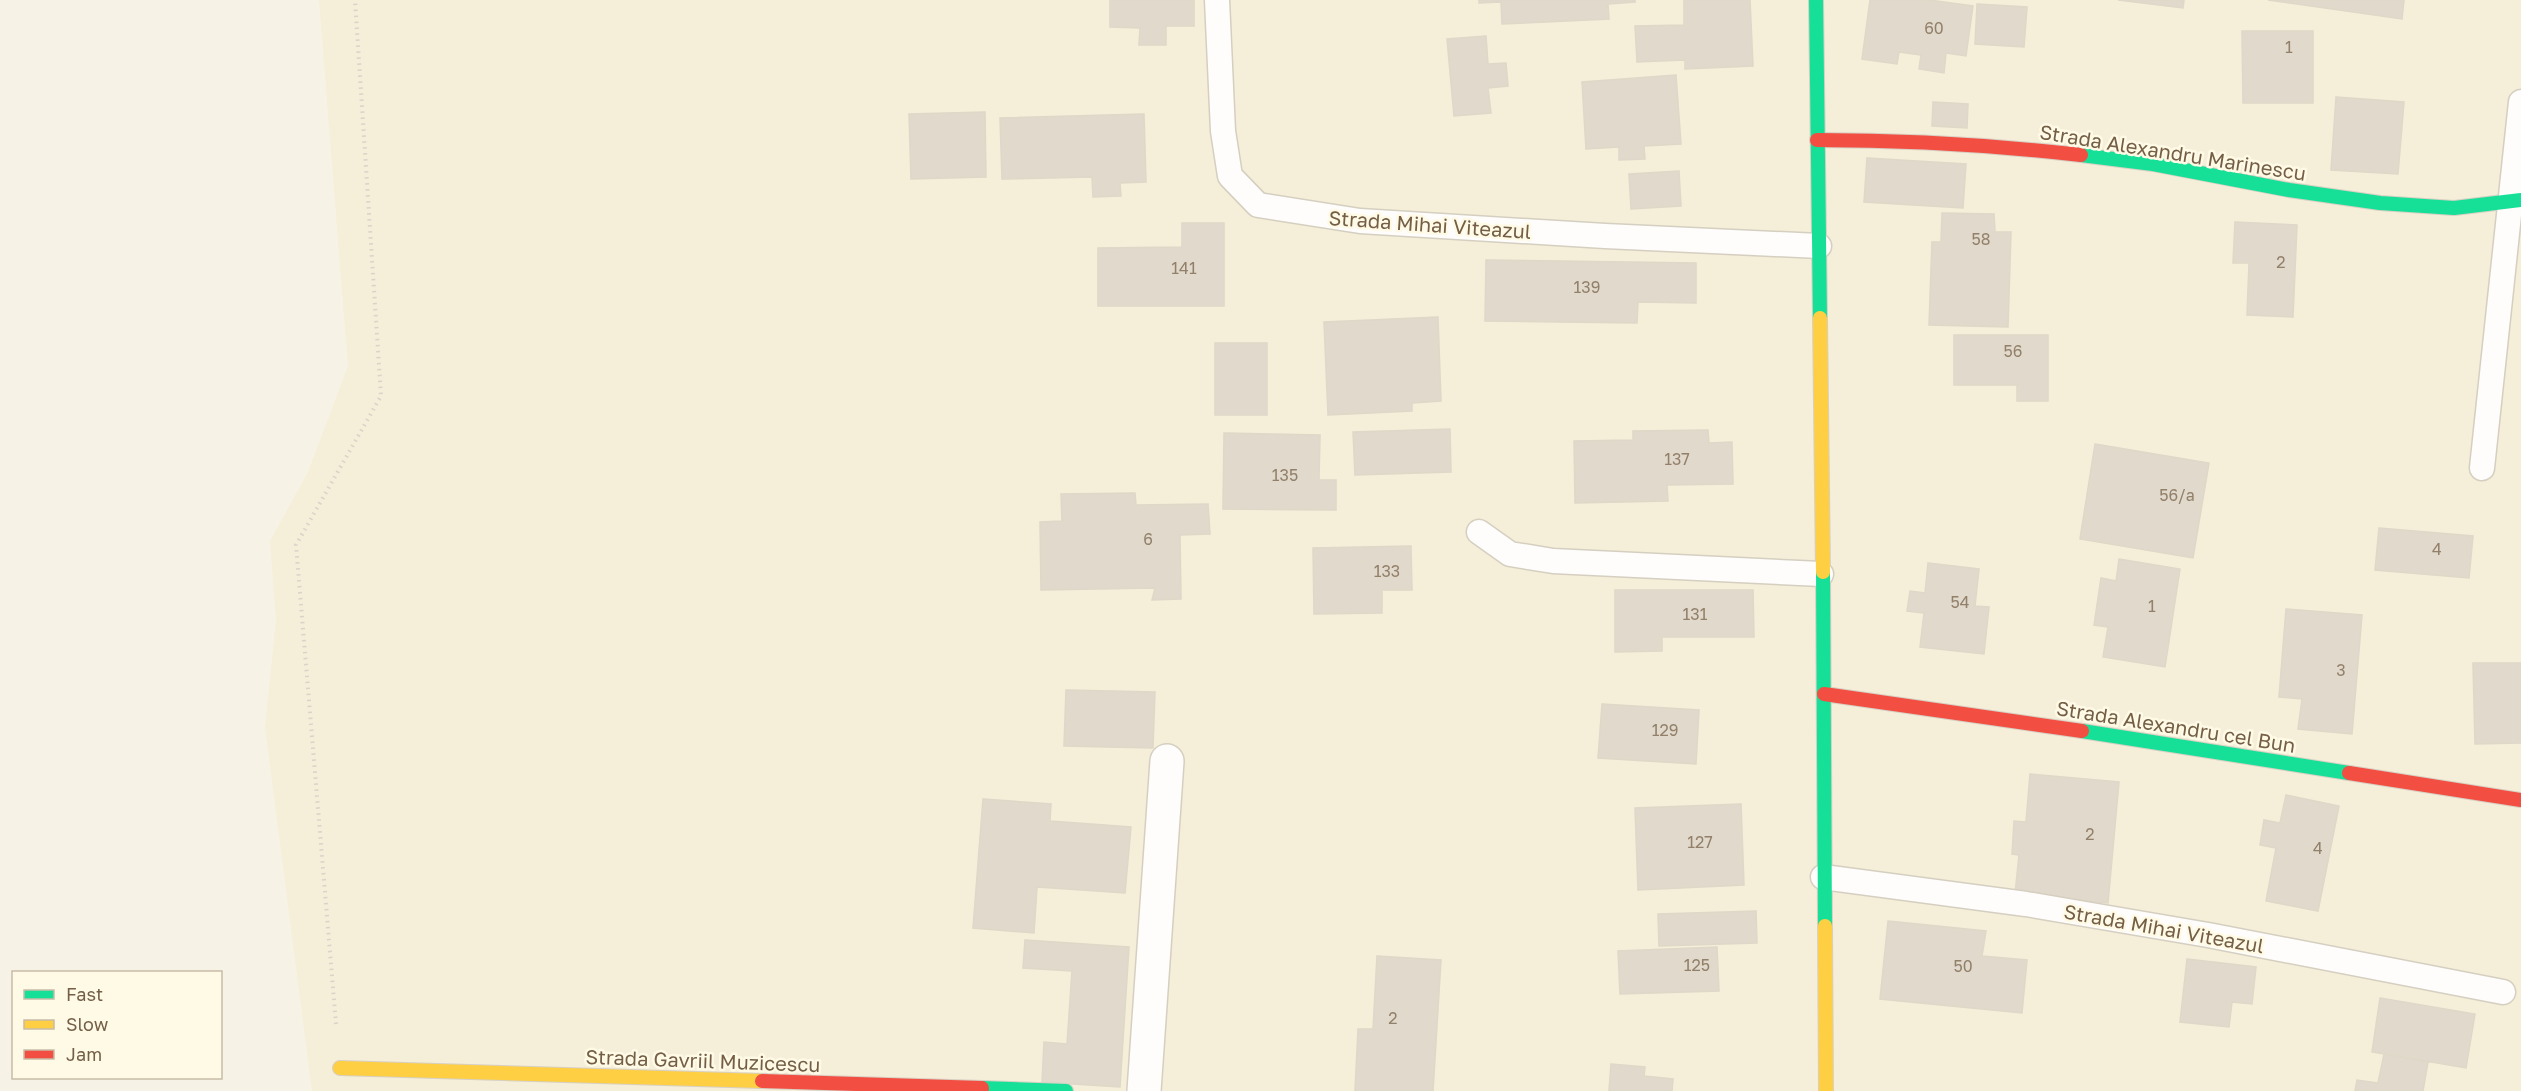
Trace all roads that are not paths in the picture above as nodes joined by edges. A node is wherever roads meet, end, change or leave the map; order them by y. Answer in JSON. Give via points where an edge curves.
{"nodes":[{"id":1,"x":1217,"y":0,"type":"edge"},
{"id":2,"x":1816,"y":0,"type":"edge"},
{"id":3,"x":2521,"y":102,"type":"edge"},
{"id":4,"x":1818,"y":140,"type":"junction"},
{"id":5,"x":2515,"y":200,"type":"edge"},
{"id":6,"x":1819,"y":246,"type":"junction"},
{"id":7,"x":2482,"y":468,"type":"dead end"},
{"id":8,"x":1479,"y":532,"type":"dead end"},
{"id":9,"x":1821,"y":574,"type":"junction"},
{"id":10,"x":1824,"y":694,"type":"junction"},
{"id":11,"x":1167,"y":761,"type":"dead end"},
{"id":12,"x":2521,"y":800,"type":"edge"},
{"id":13,"x":1823,"y":878,"type":"junction"},
{"id":14,"x":2503,"y":992,"type":"dead end"},
{"id":15,"x":340,"y":1068,"type":"road end"},
{"id":16,"x":1066,"y":1091,"type":"edge"},
{"id":17,"x":1143,"y":1091,"type":"edge"},
{"id":18,"x":1826,"y":1091,"type":"edge"}],
"edges":[{"from":1,"to":6,"type":"lane","name":"Strada Mihai Viteazul","via":[[1223,131],[1230,176],[1258,205],[1360,221]]},
{"from":2,"to":4,"type":"street"},
{"from":3,"to":5,"type":"lane"},
{"from":4,"to":5,"type":"street","name":"Strada Alexandru Marinescu","via":[[1994,145],[2153,164],[2380,203],[2454,208]]},
{"from":4,"to":6,"type":"street"},
{"from":5,"to":7,"type":"lane"},
{"from":6,"to":9,"type":"street"},
{"from":8,"to":9,"type":"lane","via":[[1510,554],[1553,561]]},
{"from":9,"to":10,"type":"street"},
{"from":10,"to":12,"type":"street","name":"Strada Alexandru cel Bun"},
{"from":10,"to":13,"type":"street"},
{"from":11,"to":17,"type":"street"},
{"from":13,"to":14,"type":"lane","name":"Strada Mihai Viteazul","via":[[2026,904]]},
{"from":13,"to":18,"type":"street"},
{"from":15,"to":16,"type":"street","name":"Strada Gavriil Muzicescu"}]}
